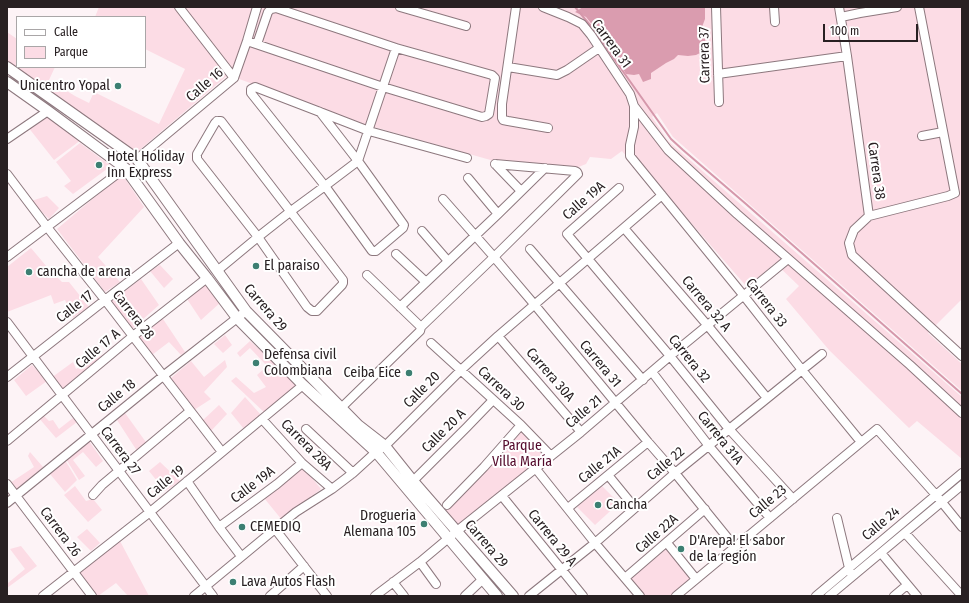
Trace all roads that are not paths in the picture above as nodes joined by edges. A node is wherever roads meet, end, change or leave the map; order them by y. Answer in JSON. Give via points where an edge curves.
{"nodes":[{"id":1,"x":179,"y":7,"type":"edge"},
{"id":2,"x":257,"y":7,"type":"edge"},
{"id":3,"x":400,"y":7,"type":"edge"},
{"id":4,"x":516,"y":7,"type":"edge"},
{"id":5,"x":543,"y":7,"type":"edge"},
{"id":6,"x":716,"y":7,"type":"edge"},
{"id":7,"x":774,"y":7,"type":"edge"},
{"id":8,"x":840,"y":7,"type":"edge"},
{"id":9,"x":897,"y":7,"type":"edge"},
{"id":10,"x":919,"y":7,"type":"edge"},
{"id":11,"x":841,"y":17,"type":"junction"},
{"id":12,"x":775,"y":22,"type":"dead end"},
{"id":13,"x":466,"y":26,"type":"dead end"},
{"id":14,"x":247,"y":41,"type":"junction"},
{"id":15,"x":257,"y":44,"type":"junction"},
{"id":16,"x":396,"y":48,"type":"junction"},
{"id":17,"x":599,"y":48,"type":"junction"},
{"id":18,"x":847,"y":56,"type":"junction"},
{"id":19,"x":508,"y":67,"type":"junction"},
{"id":20,"x":7,"y":68,"type":"edge"},
{"id":21,"x":718,"y":74,"type":"junction"},
{"id":22,"x":234,"y":78,"type":"junction"},
{"id":23,"x":7,"y":82,"type":"edge"},
{"id":24,"x":383,"y":87,"type":"junction"},
{"id":25,"x":719,"y":102,"type":"dead end"},
{"id":26,"x":634,"y":106,"type":"junction"},
{"id":27,"x":48,"y":111,"type":"junction"},
{"id":28,"x":320,"y":112,"type":"junction"},
{"id":29,"x":548,"y":128,"type":"dead end"},
{"id":30,"x":368,"y":131,"type":"junction"},
{"id":31,"x":944,"y":132,"type":"junction"},
{"id":32,"x":922,"y":136,"type":"dead end"},
{"id":33,"x":7,"y":139,"type":"edge"},
{"id":34,"x":467,"y":158,"type":"dead end"},
{"id":35,"x":137,"y":159,"type":"junction"},
{"id":36,"x":358,"y":161,"type":"junction"},
{"id":37,"x":125,"y":168,"type":"junction"},
{"id":38,"x":545,"y":168,"type":"junction"},
{"id":39,"x":7,"y":174,"type":"edge"},
{"id":40,"x":468,"y":178,"type":"dead end"},
{"id":41,"x":650,"y":181,"type":"joint"},
{"id":42,"x":325,"y":186,"type":"junction"},
{"id":43,"x":619,"y":188,"type":"dead end"},
{"id":44,"x":522,"y":191,"type":"junction"},
{"id":45,"x":662,"y":195,"type":"junction"},
{"id":46,"x":443,"y":199,"type":"dead end"},
{"id":47,"x":291,"y":211,"type":"junction"},
{"id":48,"x":498,"y":214,"type":"junction"},
{"id":49,"x":869,"y":216,"type":"junction"},
{"id":50,"x":47,"y":227,"type":"junction"},
{"id":51,"x":624,"y":228,"type":"junction"},
{"id":52,"x":422,"y":231,"type":"dead end"},
{"id":53,"x":567,"y":234,"type":"joint"},
{"id":54,"x":475,"y":236,"type":"junction"},
{"id":55,"x":258,"y":237,"type":"junction"},
{"id":56,"x":179,"y":243,"type":"junction"},
{"id":57,"x":530,"y":250,"type":"dead end"},
{"id":58,"x":396,"y":254,"type":"dead end"},
{"id":59,"x":8,"y":256,"type":"edge"},
{"id":60,"x":494,"y":258,"type":"junction"},
{"id":61,"x":588,"y":259,"type":"junction"},
{"id":62,"x":788,"y":259,"type":"junction"},
{"id":63,"x":448,"y":261,"type":"junction"},
{"id":64,"x":217,"y":271,"type":"junction"},
{"id":65,"x":367,"y":276,"type":"dead end"},
{"id":66,"x":208,"y":278,"type":"junction"},
{"id":67,"x":426,"y":282,"type":"junction"},
{"id":68,"x":559,"y":283,"type":"junction"},
{"id":69,"x":744,"y":296,"type":"junction"},
{"id":70,"x":105,"y":300,"type":"junction"},
{"id":71,"x":534,"y":304,"type":"junction"},
{"id":72,"x":400,"y":306,"type":"junction"},
{"id":73,"x":246,"y":311,"type":"junction"},
{"id":74,"x":237,"y":318,"type":"junction"},
{"id":75,"x":7,"y":322,"type":"edge"},
{"id":76,"x":708,"y":326,"type":"junction"},
{"id":77,"x":421,"y":327,"type":"junction"},
{"id":78,"x":133,"y":336,"type":"junction"},
{"id":79,"x":498,"y":336,"type":"junction"},
{"id":80,"x":431,"y":343,"type":"dead end"},
{"id":81,"x":822,"y":354,"type":"dead end"},
{"id":82,"x":33,"y":356,"type":"junction"},
{"id":83,"x":670,"y":356,"type":"junction"},
{"id":84,"x":962,"y":356,"type":"edge"},
{"id":85,"x":461,"y":370,"type":"junction"},
{"id":86,"x":802,"y":370,"type":"junction"},
{"id":87,"x":652,"y":372,"type":"junction"},
{"id":88,"x":163,"y":376,"type":"junction"},
{"id":89,"x":7,"y":377,"type":"edge"},
{"id":90,"x":643,"y":380,"type":"junction"},
{"id":91,"x":303,"y":385,"type":"junction"},
{"id":92,"x":62,"y":396,"type":"junction"},
{"id":93,"x":767,"y":398,"type":"junction"},
{"id":94,"x":493,"y":400,"type":"junction"},
{"id":95,"x":616,"y":403,"type":"junction"},
{"id":96,"x":341,"y":408,"type":"junction"},
{"id":97,"x":190,"y":411,"type":"junction"},
{"id":98,"x":962,"y":413,"type":"edge"},
{"id":99,"x":262,"y":419,"type":"junction"},
{"id":100,"x":521,"y":426,"type":"junction"},
{"id":101,"x":306,"y":429,"type":"dead end"},
{"id":102,"x":729,"y":429,"type":"junction"},
{"id":103,"x":581,"y":432,"type":"junction"},
{"id":104,"x":91,"y":434,"type":"junction"},
{"id":105,"x":7,"y":441,"type":"edge"},
{"id":106,"x":648,"y":442,"type":"junction"},
{"id":107,"x":861,"y":442,"type":"junction"},
{"id":108,"x":385,"y":446,"type":"junction"},
{"id":109,"x":709,"y":446,"type":"junction"},
{"id":110,"x":222,"y":452,"type":"junction"},
{"id":111,"x":376,"y":452,"type":"junction"},
{"id":112,"x":551,"y":456,"type":"junction"},
{"id":113,"x":302,"y":463,"type":"junction"},
{"id":114,"x":536,"y":469,"type":"junction"},
{"id":115,"x":119,"y":471,"type":"junction"},
{"id":116,"x":353,"y":472,"type":"junction"},
{"id":117,"x":675,"y":473,"type":"junction"},
{"id":118,"x":962,"y":473,"type":"edge"},
{"id":119,"x":608,"y":475,"type":"junction"},
{"id":120,"x":187,"y":481,"type":"junction"},
{"id":121,"x":413,"y":481,"type":"junction"},
{"id":122,"x":7,"y":484,"type":"edge"},
{"id":123,"x":962,"y":485,"type":"edge"},
{"id":124,"x":332,"y":489,"type":"junction"},
{"id":125,"x":93,"y":495,"type":"dead end"},
{"id":126,"x":16,"y":496,"type":"junction"},
{"id":127,"x":502,"y":496,"type":"junction"},
{"id":128,"x":939,"y":498,"type":"junction"},
{"id":129,"x":792,"y":499,"type":"junction"},
{"id":130,"x":7,"y":503,"type":"edge"},
{"id":131,"x":447,"y":505,"type":"dead end"},
{"id":132,"x":568,"y":508,"type":"junction"},
{"id":133,"x":635,"y":508,"type":"junction"},
{"id":134,"x":705,"y":510,"type":"junction"},
{"id":135,"x":150,"y":512,"type":"junction"},
{"id":136,"x":770,"y":518,"type":"junction"},
{"id":137,"x":837,"y":518,"type":"dead end"},
{"id":138,"x":219,"y":527,"type":"junction"},
{"id":139,"x":962,"y":527,"type":"edge"},
{"id":140,"x":275,"y":529,"type":"junction"},
{"id":141,"x":457,"y":531,"type":"junction"},
{"id":142,"x":905,"y":533,"type":"junction"},
{"id":143,"x":449,"y":538,"type":"junction"},
{"id":144,"x":595,"y":543,"type":"junction"},
{"id":145,"x":667,"y":543,"type":"junction"},
{"id":146,"x":735,"y":546,"type":"junction"},
{"id":147,"x":881,"y":553,"type":"junction"},
{"id":148,"x":241,"y":556,"type":"junction"},
{"id":149,"x":420,"y":562,"type":"junction"},
{"id":150,"x":304,"y":566,"type":"junction"},
{"id":151,"x":849,"y":568,"type":"junction"},
{"id":152,"x":562,"y":570,"type":"junction"},
{"id":153,"x":73,"y":572,"type":"junction"},
{"id":154,"x":851,"y":577,"type":"junction"},
{"id":155,"x":625,"y":578,"type":"junction"},
{"id":156,"x":483,"y":579,"type":"junction"},
{"id":157,"x":696,"y":579,"type":"junction"},
{"id":158,"x":393,"y":582,"type":"junction"},
{"id":159,"x":436,"y":584,"type":"dead end"},
{"id":160,"x":907,"y":585,"type":"junction"},
{"id":161,"x":205,"y":586,"type":"junction"},
{"id":162,"x":44,"y":596,"type":"edge"},
{"id":163,"x":92,"y":596,"type":"edge"},
{"id":164,"x":194,"y":596,"type":"edge"},
{"id":165,"x":213,"y":596,"type":"edge"},
{"id":166,"x":270,"y":596,"type":"edge"},
{"id":167,"x":327,"y":596,"type":"edge"},
{"id":168,"x":375,"y":596,"type":"edge"},
{"id":169,"x":404,"y":596,"type":"edge"},
{"id":170,"x":465,"y":596,"type":"edge"},
{"id":171,"x":497,"y":596,"type":"edge"},
{"id":172,"x":513,"y":596,"type":"edge"},
{"id":173,"x":529,"y":596,"type":"edge"},
{"id":174,"x":583,"y":596,"type":"edge"},
{"id":175,"x":640,"y":596,"type":"edge"},
{"id":176,"x":676,"y":596,"type":"edge"},
{"id":177,"x":816,"y":596,"type":"edge"},
{"id":178,"x":829,"y":596,"type":"edge"},
{"id":179,"x":894,"y":596,"type":"edge"},
{"id":180,"x":917,"y":596,"type":"edge"},
{"id":181,"x":962,"y":596,"type":"edge"}],
"edges":[{"from":1,"to":22,"type":"street"},
{"from":2,"to":14,"type":"street","name":"Calle 16"},
{"from":3,"to":13,"type":"street"},
{"from":4,"to":19,"type":"street"},
{"from":5,"to":17,"type":"street","name":"Carrera 31","via":[[582,24]]},
{"from":6,"to":21,"type":"street","name":"Carrera 37"},
{"from":7,"to":12,"type":"street"},
{"from":8,"to":11,"type":"street","name":"Carrera 38"},
{"from":9,"to":11,"type":"street"},
{"from":10,"to":31,"type":"street"},
{"from":11,"to":18,"type":"street","name":"Carrera 38"},
{"from":14,"to":15,"type":"street"},
{"from":14,"to":22,"type":"street","name":"Calle 16"},
{"from":15,"to":16,"type":"street","via":[[268,12],[271,8],[276,8]]},
{"from":15,"to":24,"type":"street"},
{"from":16,"to":24,"type":"street"},
{"from":16,"to":24,"type":"street","via":[[492,75],[495,78],[489,114],[482,116]]},
{"from":17,"to":19,"type":"street","via":[[557,75]]},
{"from":17,"to":26,"type":"street","name":"Carrera 31","via":[[630,94]]},
{"from":18,"to":21,"type":"street"},
{"from":18,"to":49,"type":"street","name":"Carrera 38"},
{"from":19,"to":29,"type":"street","via":[[502,104],[503,120]]},
{"from":20,"to":35,"type":"main road","name":"Carrera 29"},
{"from":21,"to":25,"type":"street","name":"Carrera 37"},
{"from":22,"to":35,"type":"street","name":"Calle 16"},
{"from":23,"to":27,"type":"main road","name":"Carrera 29"},
{"from":24,"to":30,"type":"street"},
{"from":26,"to":41,"type":"street","name":"Carrera 31","via":[[630,156]]},
{"from":26,"to":62,"type":"street","via":[[668,150]]},
{"from":27,"to":33,"type":"street"},
{"from":27,"to":37,"type":"main road","name":"Carrera 29"},
{"from":28,"to":30,"type":"street"},
{"from":28,"to":36,"type":"street"},
{"from":28,"to":42,"type":"street","via":[[254,87],[251,90]]},
{"from":30,"to":34,"type":"street"},
{"from":30,"to":36,"type":"street"},
{"from":31,"to":32,"type":"street"},
{"from":31,"to":49,"type":"street","via":[[955,193]]},
{"from":35,"to":64,"type":"main road","name":"Carrera 29"},
{"from":36,"to":42,"type":"street"},
{"from":36,"to":42,"type":"street","via":[[404,225],[376,251],[372,251]]},
{"from":37,"to":50,"type":"street"},
{"from":37,"to":56,"type":"main road","name":"Carrera 29"},
{"from":38,"to":44,"type":"street"},
{"from":38,"to":44,"type":"street","via":[[495,164]]},
{"from":38,"to":60,"type":"street","via":[[575,171],[578,174]]},
{"from":39,"to":50,"type":"street","name":"Carrera 28"},
{"from":40,"to":48,"type":"street"},
{"from":41,"to":45,"type":"street","name":"Carrera 33"},
{"from":42,"to":47,"type":"street"},
{"from":43,"to":53,"type":"street","name":"Calle 19A"},
{"from":44,"to":48,"type":"street"},
{"from":45,"to":51,"type":"street","name":"Calle 20"},
{"from":45,"to":69,"type":"street","name":"Carrera 33"},
{"from":46,"to":54,"type":"street","name":"Carrera 31"},
{"from":47,"to":55,"type":"street"},
{"from":47,"to":55,"type":"street","via":[[344,283],[317,311],[307,307]]},
{"from":47,"to":55,"type":"street","via":[[221,121],[217,121],[197,154],[197,159]]},
{"from":48,"to":54,"type":"street"},
{"from":49,"to":84,"type":"street","name":"Carrera 38","via":[[854,230],[849,243],[852,255]]},
{"from":50,"to":59,"type":"street"},
{"from":50,"to":70,"type":"street","name":"Carrera 28"},
{"from":51,"to":61,"type":"street","name":"Calle 20"},
{"from":51,"to":76,"type":"street","name":"Carrera 32 A"},
{"from":52,"to":63,"type":"street"},
{"from":53,"to":61,"type":"street","name":"Carrera 32"},
{"from":54,"to":60,"type":"street","name":"Carrera 31"},
{"from":54,"to":63,"type":"street"},
{"from":55,"to":64,"type":"street"},
{"from":56,"to":66,"type":"main road","name":"Carrera 29"},
{"from":56,"to":70,"type":"street","name":"Calle 17"},
{"from":57,"to":68,"type":"street"},
{"from":58,"to":67,"type":"street"},
{"from":60,"to":71,"type":"street","name":"Carrera 31"},
{"from":60,"to":77,"type":"street"},
{"from":61,"to":68,"type":"street","name":"Calle 20"},
{"from":61,"to":83,"type":"street","name":"Carrera 32"},
{"from":62,"to":69,"type":"street","name":"Calle 21"},
{"from":62,"to":98,"type":"street"},
{"from":63,"to":67,"type":"street"},
{"from":64,"to":73,"type":"main road","name":"Carrera 29"},
{"from":65,"to":72,"type":"street"},
{"from":66,"to":74,"type":"main road","name":"Carrera 29"},
{"from":66,"to":78,"type":"street","name":"Calle 17 A"},
{"from":67,"to":72,"type":"street"},
{"from":68,"to":71,"type":"street","name":"Calle 20"},
{"from":68,"to":90,"type":"street"},
{"from":69,"to":76,"type":"street","name":"Calle 21"},
{"from":69,"to":86,"type":"street","name":"Carrera 33"},
{"from":70,"to":78,"type":"street","name":"Carrera 28"},
{"from":70,"to":82,"type":"street","name":"Calle 17"},
{"from":71,"to":79,"type":"street","name":"Calle 20"},
{"from":71,"to":95,"type":"street","name":"Carrera 31"},
{"from":72,"to":77,"type":"street"},
{"from":73,"to":74,"type":"street","name":"Calle 18"},
{"from":73,"to":96,"type":"main road","name":"Carrera 29"},
{"from":74,"to":88,"type":"street","name":"Calle 18"},
{"from":74,"to":91,"type":"main road","name":"Carrera 29"},
{"from":75,"to":82,"type":"street","name":"Carrera 27"},
{"from":76,"to":83,"type":"street","name":"Calle 21"},
{"from":76,"to":93,"type":"street","name":"Carrera 32 A"},
{"from":77,"to":96,"type":"street","via":[[420,331]]},
{"from":78,"to":88,"type":"street","name":"Carrera 28"},
{"from":78,"to":92,"type":"street","name":"Calle 17 A"},
{"from":79,"to":85,"type":"street","name":"Calle 20"},
{"from":79,"to":103,"type":"street","name":"Carrera 30A"},
{"from":80,"to":85,"type":"street","name":"Carrera 30"},
{"from":81,"to":86,"type":"street","name":"Calle 22"},
{"from":82,"to":89,"type":"street","name":"Calle 17"},
{"from":82,"to":92,"type":"street","name":"Carrera 27"},
{"from":83,"to":87,"type":"street","name":"Calle 21"},
{"from":83,"to":102,"type":"street","name":"Carrera 32"},
{"from":85,"to":94,"type":"street","name":"Carrera 30"},
{"from":85,"to":108,"type":"street","name":"Calle 20"},
{"from":86,"to":93,"type":"street","name":"Calle 22"},
{"from":86,"to":107,"type":"street","name":"Carrera 33"},
{"from":87,"to":90,"type":"street","name":"Calle 21"},
{"from":87,"to":109,"type":"street","name":"Carrera 31A"},
{"from":88,"to":97,"type":"street","name":"Carrera 28"},
{"from":88,"to":104,"type":"street","name":"Calle 18"},
{"from":90,"to":95,"type":"street","name":"Calle 21"},
{"from":91,"to":99,"type":"street","name":"Calle 19"},
{"from":91,"to":111,"type":"main road","name":"Carrera 29"},
{"from":92,"to":104,"type":"street","name":"Carrera 27"},
{"from":92,"to":105,"type":"street","name":"Calle 17 A"},
{"from":93,"to":102,"type":"street","name":"Calle 22"},
{"from":94,"to":100,"type":"street","name":"Carrera 30"},
{"from":94,"to":121,"type":"street","name":"Calle 20 A"},
{"from":95,"to":103,"type":"street","name":"Calle 21"},
{"from":95,"to":106,"type":"street","name":"Carrera 31"},
{"from":96,"to":108,"type":"main road","name":"Carrera 29"},
{"from":97,"to":110,"type":"street","name":"Carrera 28"},
{"from":97,"to":115,"type":"street"},
{"from":99,"to":110,"type":"street","name":"Calle 19"},
{"from":99,"to":113,"type":"street","name":"Carrera 28A"},
{"from":100,"to":112,"type":"street","name":"Carrera 30"},
{"from":100,"to":131,"type":"street"},
{"from":101,"to":116,"type":"street"},
{"from":102,"to":109,"type":"street","name":"Calle 22"},
{"from":102,"to":129,"type":"street","name":"Carrera 32"},
{"from":103,"to":112,"type":"street","name":"Calle 21"},
{"from":104,"to":115,"type":"street","name":"Carrera 27"},
{"from":104,"to":126,"type":"street","name":"Calle 18"},
{"from":106,"to":117,"type":"street","name":"Carrera 31"},
{"from":106,"to":119,"type":"street","name":"Calle 21A"},
{"from":107,"to":128,"type":"street","name":"Calle 23","via":[[877,429]]},
{"from":107,"to":129,"type":"street","name":"Calle 23"},
{"from":108,"to":111,"type":"street","name":"Calle 20"},
{"from":108,"to":121,"type":"main road","name":"Carrera 29"},
{"from":109,"to":117,"type":"street","name":"Calle 22"},
{"from":109,"to":136,"type":"street","name":"Carrera 31A"},
{"from":110,"to":120,"type":"street","name":"Calle 19"},
{"from":111,"to":116,"type":"street","name":"Calle 20"},
{"from":111,"to":143,"type":"main road","name":"Carrera 29"},
{"from":112,"to":114,"type":"street","name":"Calle 21"},
{"from":113,"to":124,"type":"street","name":"Carrera 28A"},
{"from":113,"to":138,"type":"street","name":"Calle 19A"},
{"from":114,"to":127,"type":"street","name":"Calle 21"},
{"from":114,"to":132,"type":"street"},
{"from":115,"to":125,"type":"street"},
{"from":115,"to":135,"type":"street","name":"Carrera 27"},
{"from":116,"to":124,"type":"street","name":"Calle 20"},
{"from":117,"to":133,"type":"street","name":"Calle 22"},
{"from":117,"to":134,"type":"street","name":"Carrera 31"},
{"from":118,"to":128,"type":"street","name":"Calle 24"},
{"from":119,"to":132,"type":"street","name":"Calle 21A"},
{"from":119,"to":133,"type":"street"},
{"from":120,"to":135,"type":"street","name":"Calle 19"},
{"from":120,"to":138,"type":"street"},
{"from":121,"to":141,"type":"main road","name":"Carrera 29"},
{"from":122,"to":126,"type":"street","name":"Carrera 26"},
{"from":123,"to":128,"type":"street","name":"Calle 24"},
{"from":124,"to":140,"type":"street","name":"Calle 20"},
{"from":126,"to":130,"type":"street","name":"Calle 18"},
{"from":126,"to":153,"type":"street","name":"Carrera 26"},
{"from":127,"to":141,"type":"street","name":"Calle 21"},
{"from":127,"to":152,"type":"street","name":"Carrera 29 A"},
{"from":128,"to":139,"type":"street"},
{"from":128,"to":142,"type":"street","name":"Calle 24"},
{"from":128,"to":151,"type":"street","name":"Calle 24"},
{"from":129,"to":136,"type":"street","name":"Calle 23"},
{"from":132,"to":144,"type":"street"},
{"from":133,"to":144,"type":"street","name":"Calle 22"},
{"from":134,"to":145,"type":"street","name":"Calle 22A"},
{"from":134,"to":146,"type":"street","name":"Carrera 31"},
{"from":135,"to":153,"type":"street","name":"Calle 19"},
{"from":135,"to":161,"type":"street","name":"Carrera 27"},
{"from":136,"to":146,"type":"street","name":"Calle 23"},
{"from":137,"to":151,"type":"street"},
{"from":138,"to":148,"type":"street"},
{"from":140,"to":148,"type":"street","name":"Calle 20"},
{"from":140,"to":150,"type":"street"},
{"from":141,"to":143,"type":"street","name":"Calle 21"},
{"from":141,"to":172,"type":"main road","name":"Carrera 29"},
{"from":142,"to":147,"type":"street","name":"Calle 24"},
{"from":142,"to":181,"type":"street"},
{"from":143,"to":149,"type":"street","name":"Calle 21"},
{"from":143,"to":156,"type":"main road","name":"Carrera 29"},
{"from":144,"to":152,"type":"street","name":"Calle 22"},
{"from":144,"to":155,"type":"street"},
{"from":145,"to":155,"type":"street","name":"Calle 22A"},
{"from":145,"to":157,"type":"street"},
{"from":146,"to":157,"type":"street","name":"Calle 23"},
{"from":147,"to":154,"type":"street","name":"Calle 24"},
{"from":147,"to":160,"type":"street"},
{"from":148,"to":161,"type":"street","name":"Calle 20"},
{"from":149,"to":158,"type":"street","name":"Calle 21"},
{"from":149,"to":159,"type":"street"},
{"from":150,"to":166,"type":"street"},
{"from":150,"to":167,"type":"street"},
{"from":151,"to":154,"type":"street"},
{"from":151,"to":177,"type":"street","name":"Calle 24"},
{"from":152,"to":173,"type":"street","name":"Calle 22"},
{"from":152,"to":174,"type":"street","name":"Carrera 29 A"},
{"from":153,"to":162,"type":"street","name":"Calle 19"},
{"from":153,"to":163,"type":"street","name":"Carrera 26"},
{"from":154,"to":178,"type":"street","name":"Calle 24"},
{"from":155,"to":175,"type":"street"},
{"from":156,"to":170,"type":"street"},
{"from":156,"to":171,"type":"main road","name":"Carrera 29"},
{"from":157,"to":176,"type":"street","name":"Calle 23"},
{"from":158,"to":168,"type":"street","name":"Calle 21"},
{"from":158,"to":169,"type":"street"},
{"from":160,"to":179,"type":"street"},
{"from":160,"to":180,"type":"street"},
{"from":161,"to":164,"type":"street","name":"Calle 20"},
{"from":161,"to":165,"type":"street","name":"Carrera 27"}]}
